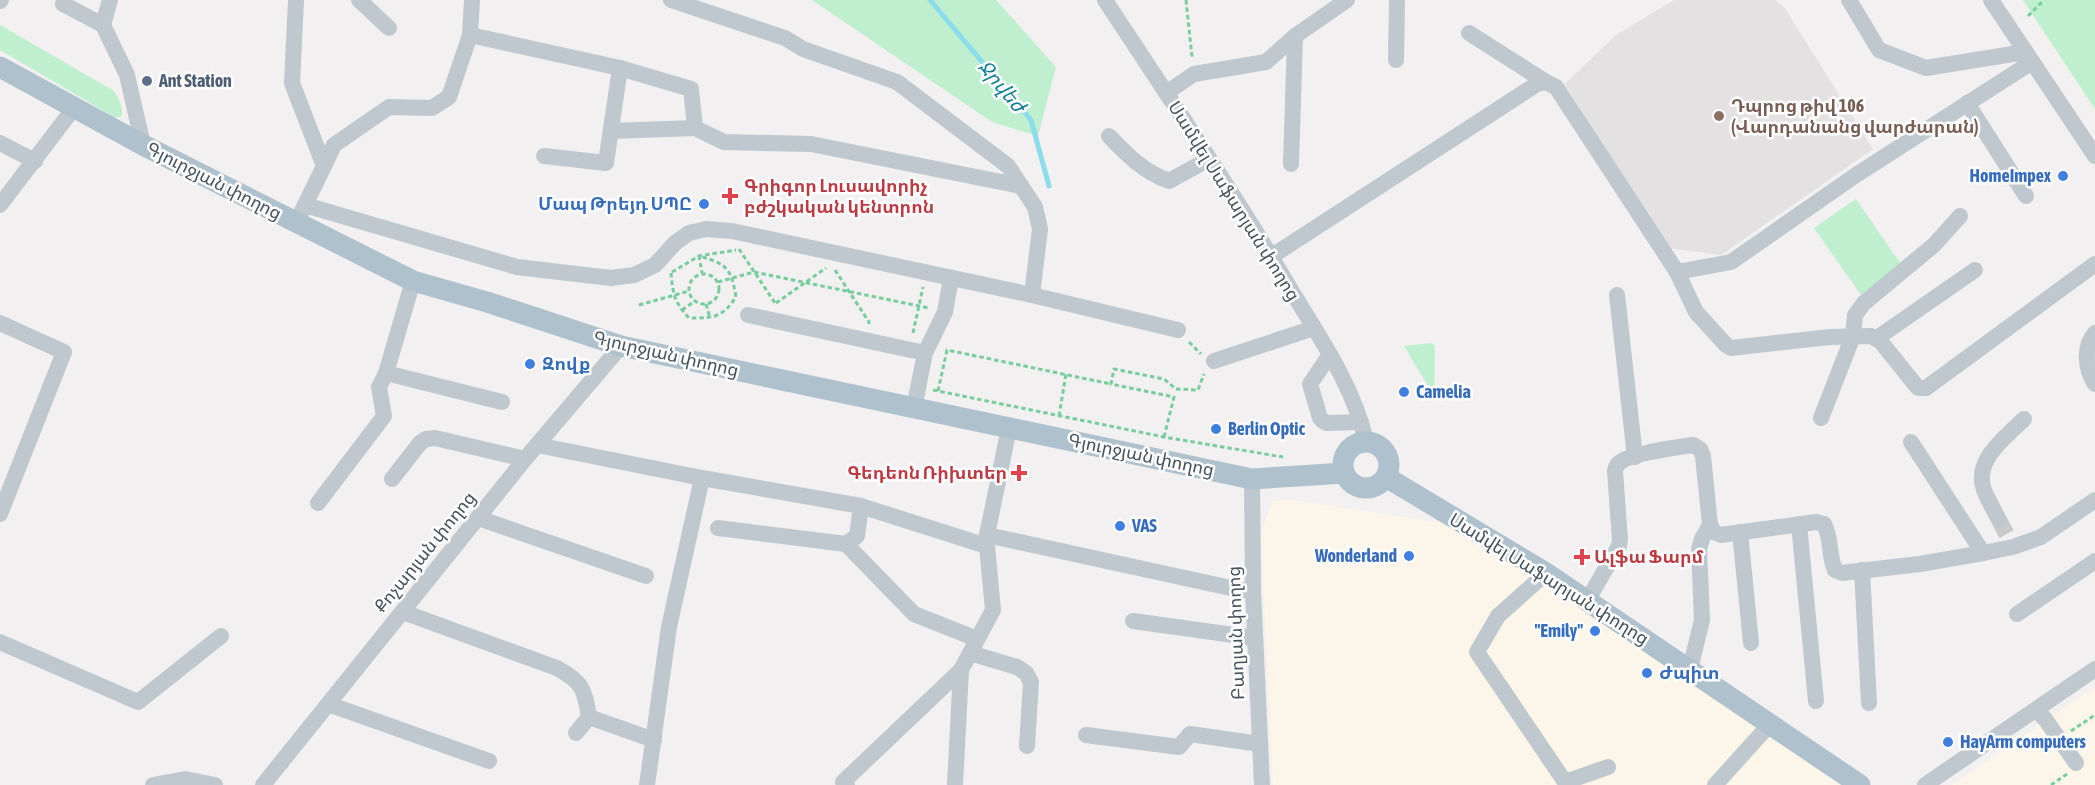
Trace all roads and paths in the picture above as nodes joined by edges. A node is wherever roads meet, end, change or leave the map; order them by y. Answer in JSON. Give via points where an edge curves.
{"nodes":[{"id":1,"x":110,"y":0,"type":"edge"},
{"id":2,"x":296,"y":0,"type":"edge"},
{"id":3,"x":359,"y":0,"type":"edge"},
{"id":4,"x":472,"y":0,"type":"edge"},
{"id":5,"x":671,"y":0,"type":"edge"},
{"id":6,"x":1104,"y":0,"type":"edge"},
{"id":7,"x":1186,"y":0,"type":"edge"},
{"id":8,"x":1347,"y":0,"type":"edge"},
{"id":9,"x":1397,"y":0,"type":"edge"},
{"id":10,"x":1849,"y":0,"type":"edge"},
{"id":11,"x":1991,"y":0,"type":"edge"},
{"id":12,"x":2044,"y":0,"type":"edge"},
{"id":13,"x":63,"y":4,"type":"dead end"},
{"id":14,"x":2028,"y":16,"type":"dead end"},
{"id":15,"x":104,"y":25,"type":"junction"},
{"id":16,"x":389,"y":28,"type":"dead end"},
{"id":17,"x":1469,"y":33,"type":"dead end"},
{"id":18,"x":470,"y":35,"type":"junction"},
{"id":19,"x":1295,"y":36,"type":"junction"},
{"id":20,"x":2028,"y":57,"type":"junction"},
{"id":21,"x":1396,"y":60,"type":"dead end"},
{"id":22,"x":0,"y":67,"type":"edge"},
{"id":23,"x":620,"y":68,"type":"junction"},
{"id":24,"x":1194,"y":74,"type":"junction"},
{"id":25,"x":1546,"y":82,"type":"junction"},
{"id":26,"x":1166,"y":93,"type":"junction"},
{"id":27,"x":1967,"y":104,"type":"junction"},
{"id":28,"x":74,"y":108,"type":"junction"},
{"id":29,"x":695,"y":128,"type":"junction"},
{"id":30,"x":611,"y":131,"type":"junction"},
{"id":31,"x":1109,"y":136,"type":"dead end"},
{"id":32,"x":0,"y":143,"type":"edge"},
{"id":33,"x":143,"y":145,"type":"junction"},
{"id":34,"x":544,"y":156,"type":"dead end"},
{"id":35,"x":2095,"y":156,"type":"edge"},
{"id":36,"x":1209,"y":159,"type":"junction"},
{"id":37,"x":35,"y":161,"type":"junction"},
{"id":38,"x":1291,"y":164,"type":"dead end"},
{"id":39,"x":324,"y":166,"type":"junction"},
{"id":40,"x":22,"y":177,"type":"junction"},
{"id":41,"x":0,"y":186,"type":"edge"},
{"id":42,"x":1021,"y":186,"type":"junction"},
{"id":43,"x":2026,"y":196,"type":"dead end"},
{"id":44,"x":0,"y":205,"type":"edge"},
{"id":45,"x":301,"y":213,"type":"junction"},
{"id":46,"x":1960,"y":216,"type":"dead end"},
{"id":47,"x":740,"y":249,"type":"junction"},
{"id":48,"x":750,"y":252,"type":"dead end"},
{"id":49,"x":699,"y":256,"type":"junction"},
{"id":50,"x":1272,"y":256,"type":"junction"},
{"id":51,"x":2095,"y":264,"type":"edge"},
{"id":52,"x":815,"y":266,"type":"dead end"},
{"id":53,"x":826,"y":268,"type":"junction"},
{"id":54,"x":836,"y":270,"type":"junction"},
{"id":55,"x":1976,"y":270,"type":"dead end"},
{"id":56,"x":754,"y":272,"type":"junction"},
{"id":57,"x":846,"y":272,"type":"dead end"},
{"id":58,"x":926,"y":272,"type":"junction"},
{"id":59,"x":1677,"y":272,"type":"junction"},
{"id":60,"x":671,"y":273,"type":"junction"},
{"id":61,"x":702,"y":273,"type":"junction"},
{"id":62,"x":663,"y":277,"type":"dead end"},
{"id":63,"x":733,"y":278,"type":"junction"},
{"id":64,"x":951,"y":278,"type":"junction"},
{"id":65,"x":413,"y":281,"type":"junction"},
{"id":66,"x":718,"y":282,"type":"junction"},
{"id":67,"x":805,"y":283,"type":"junction"},
{"id":68,"x":688,"y":291,"type":"junction"},
{"id":69,"x":850,"y":292,"type":"junction"},
{"id":70,"x":673,"y":295,"type":"junction"},
{"id":71,"x":1032,"y":295,"type":"junction"},
{"id":72,"x":1617,"y":295,"type":"dead end"},
{"id":73,"x":695,"y":301,"type":"junction"},
{"id":74,"x":706,"y":304,"type":"junction"},
{"id":75,"x":639,"y":305,"type":"dead end"},
{"id":76,"x":918,"y":306,"type":"junction"},
{"id":77,"x":682,"y":310,"type":"junction"},
{"id":78,"x":773,"y":312,"type":"junction"},
{"id":79,"x":945,"y":312,"type":"junction"},
{"id":80,"x":748,"y":315,"type":"dead end"},
{"id":81,"x":710,"y":318,"type":"junction"},
{"id":82,"x":0,"y":323,"type":"edge"},
{"id":83,"x":1314,"y":328,"type":"junction"},
{"id":84,"x":1178,"y":330,"type":"joint"},
{"id":85,"x":2095,"y":333,"type":"edge"},
{"id":86,"x":1853,"y":336,"type":"junction"},
{"id":87,"x":1877,"y":338,"type":"junction"},
{"id":88,"x":865,"y":340,"type":"junction"},
{"id":89,"x":621,"y":346,"type":"junction"},
{"id":90,"x":917,"y":351,"type":"junction"},
{"id":91,"x":1329,"y":356,"type":"junction"},
{"id":92,"x":1211,"y":361,"type":"junction"},
{"id":93,"x":386,"y":373,"type":"junction"},
{"id":94,"x":1066,"y":374,"type":"junction"},
{"id":95,"x":1111,"y":384,"type":"junction"},
{"id":96,"x":2095,"y":384,"type":"edge"},
{"id":97,"x":1176,"y":389,"type":"junction"},
{"id":98,"x":938,"y":391,"type":"junction"},
{"id":99,"x":1174,"y":397,"type":"junction"},
{"id":100,"x":916,"y":398,"type":"junction"},
{"id":101,"x":502,"y":402,"type":"dead end"},
{"id":102,"x":1059,"y":416,"type":"junction"},
{"id":103,"x":1821,"y":418,"type":"dead end"},
{"id":104,"x":2024,"y":419,"type":"dead end"},
{"id":105,"x":1009,"y":428,"type":"junction"},
{"id":106,"x":1363,"y":432,"type":"junction"},
{"id":107,"x":1164,"y":437,"type":"junction"},
{"id":108,"x":1911,"y":442,"type":"dead end"},
{"id":109,"x":537,"y":445,"type":"junction"},
{"id":110,"x":1635,"y":456,"type":"junction"},
{"id":111,"x":525,"y":459,"type":"junction"},
{"id":112,"x":1294,"y":459,"type":"dead end"},
{"id":113,"x":1344,"y":473,"type":"junction"},
{"id":114,"x":1386,"y":477,"type":"junction"},
{"id":115,"x":702,"y":478,"type":"junction"},
{"id":116,"x":392,"y":479,"type":"dead end"},
{"id":117,"x":1252,"y":479,"type":"junction"},
{"id":118,"x":2095,"y":500,"type":"edge"},
{"id":119,"x":318,"y":503,"type":"dead end"},
{"id":120,"x":861,"y":506,"type":"junction"},
{"id":121,"x":0,"y":514,"type":"edge"},
{"id":122,"x":478,"y":518,"type":"junction"},
{"id":123,"x":1799,"y":524,"type":"junction"},
{"id":124,"x":1710,"y":525,"type":"junction"},
{"id":125,"x":718,"y":528,"type":"dead end"},
{"id":126,"x":1740,"y":532,"type":"junction"},
{"id":127,"x":2006,"y":534,"type":"junction"},
{"id":128,"x":987,"y":540,"type":"junction"},
{"id":129,"x":846,"y":544,"type":"junction"},
{"id":130,"x":1983,"y":553,"type":"junction"},
{"id":131,"x":2095,"y":561,"type":"edge"},
{"id":132,"x":1862,"y":570,"type":"junction"},
{"id":133,"x":1546,"y":573,"type":"junction"},
{"id":134,"x":646,"y":576,"type":"dead end"},
{"id":135,"x":1252,"y":590,"type":"junction"},
{"id":136,"x":1587,"y":601,"type":"junction"},
{"id":137,"x":402,"y":612,"type":"junction"},
{"id":138,"x":2017,"y":614,"type":"dead end"},
{"id":139,"x":1133,"y":621,"type":"dead end"},
{"id":140,"x":221,"y":636,"type":"dead end"},
{"id":141,"x":1255,"y":638,"type":"junction"},
{"id":142,"x":0,"y":642,"type":"edge"},
{"id":143,"x":1751,"y":643,"type":"dead end"},
{"id":144,"x":974,"y":646,"type":"junction"},
{"id":145,"x":1690,"y":669,"type":"junction"},
{"id":146,"x":2095,"y":669,"type":"edge"},
{"id":147,"x":961,"y":670,"type":"junction"},
{"id":148,"x":1816,"y":701,"type":"dead end"},
{"id":149,"x":1869,"y":703,"type":"dead end"},
{"id":150,"x":328,"y":704,"type":"junction"},
{"id":151,"x":2036,"y":710,"type":"junction"},
{"id":152,"x":2095,"y":715,"type":"edge"},
{"id":153,"x":589,"y":717,"type":"junction"},
{"id":154,"x":1771,"y":723,"type":"junction"},
{"id":155,"x":576,"y":733,"type":"dead end"},
{"id":156,"x":1086,"y":735,"type":"dead end"},
{"id":157,"x":2059,"y":739,"type":"junction"},
{"id":158,"x":654,"y":740,"type":"junction"},
{"id":159,"x":1260,"y":744,"type":"junction"},
{"id":160,"x":1027,"y":746,"type":"dead end"},
{"id":161,"x":489,"y":761,"type":"dead end"},
{"id":162,"x":2076,"y":763,"type":"dead end"},
{"id":163,"x":1608,"y":767,"type":"dead end"},
{"id":164,"x":153,"y":785,"type":"edge"},
{"id":165,"x":215,"y":785,"type":"edge"},
{"id":166,"x":263,"y":785,"type":"edge"},
{"id":167,"x":647,"y":785,"type":"edge"},
{"id":168,"x":847,"y":785,"type":"edge"},
{"id":169,"x":955,"y":785,"type":"edge"},
{"id":170,"x":1262,"y":785,"type":"edge"},
{"id":171,"x":1715,"y":785,"type":"edge"},
{"id":172,"x":1860,"y":785,"type":"edge"},
{"id":173,"x":1925,"y":785,"type":"edge"}],
"edges":[{"from":1,"to":15,"type":"street"},
{"from":2,"to":39,"type":"street","via":[[292,83]]},
{"from":3,"to":16,"type":"street"},
{"from":4,"to":18,"type":"street"},
{"from":5,"to":42,"type":"street","via":[[785,38],[803,49],[897,82],[1008,165]]},
{"from":6,"to":26,"type":"street","name":"Սամվել Սաֆարյան փողոց"},
{"from":7,"to":24,"type":"path"},
{"from":8,"to":19,"type":"street"},
{"from":9,"to":21,"type":"street"},
{"from":10,"to":20,"type":"street","via":[[1879,50],[1926,68]]},
{"from":11,"to":20,"type":"street"},
{"from":12,"to":14,"type":"path"},
{"from":13,"to":15,"type":"street"},
{"from":15,"to":33,"type":"street","via":[[127,75]]},
{"from":17,"to":25,"type":"street"},
{"from":18,"to":23,"type":"street"},
{"from":18,"to":39,"type":"street","via":[[449,98],[432,108],[389,107],[334,145]]},
{"from":19,"to":24,"type":"street","via":[[1266,62]]},
{"from":19,"to":38,"type":"street"},
{"from":20,"to":27,"type":"street"},
{"from":20,"to":35,"type":"street"},
{"from":22,"to":28,"type":"main road","name":"Գյուրջյան փողոց"},
{"from":23,"to":29,"type":"street","via":[[691,89]]},
{"from":23,"to":30,"type":"street"},
{"from":24,"to":26,"type":"street"},
{"from":25,"to":50,"type":"street","via":[[1537,84]]},
{"from":25,"to":59,"type":"street","via":[[1556,87]]},
{"from":26,"to":36,"type":"street","name":"Սամվել Սաֆարյան փողոց"},
{"from":27,"to":43,"type":"street"},
{"from":27,"to":59,"type":"street","via":[[1731,262]]},
{"from":28,"to":33,"type":"main road","name":"Գյուրջյան փողոց"},
{"from":28,"to":37,"type":"street"},
{"from":29,"to":30,"type":"street"},
{"from":29,"to":42,"type":"street","via":[[724,142],[812,144]]},
{"from":30,"to":34,"type":"street","via":[[606,164]]},
{"from":31,"to":36,"type":"street","via":[[1133,161],[1169,181]]},
{"from":32,"to":37,"type":"street"},
{"from":33,"to":45,"type":"main road","name":"Գյուրջյան փողոց"},
{"from":36,"to":50,"type":"street","name":"Սամվել Սաֆարյան փողոց"},
{"from":37,"to":40,"type":"street"},
{"from":39,"to":45,"type":"street"},
{"from":40,"to":41,"type":"street"},
{"from":40,"to":44,"type":"street"},
{"from":42,"to":71,"type":"street","via":[[1035,207],[1040,229]]},
{"from":45,"to":58,"type":"street","via":[[517,267],[611,278],[634,275],[655,265],[689,233],[706,229],[732,231]]},
{"from":45,"to":65,"type":"main road","name":"Գյուրջյան փողոց"},
{"from":46,"to":86,"type":"street","via":[[1934,245],[1863,303],[1855,315]]},
{"from":47,"to":48,"type":"path"},
{"from":47,"to":49,"type":"path"},
{"from":47,"to":56,"type":"path"},
{"from":49,"to":60,"type":"path"},
{"from":49,"to":61,"type":"path"},
{"from":49,"to":63,"type":"path","via":[[722,262]]},
{"from":50,"to":83,"type":"street","name":"Սամվել Սաֆարյան փողոց"},
{"from":51,"to":87,"type":"street","via":[[1926,388],[1918,388]]},
{"from":52,"to":53,"type":"path"},
{"from":53,"to":54,"type":"path"},
{"from":53,"to":67,"type":"path"},
{"from":54,"to":57,"type":"path"},
{"from":54,"to":69,"type":"path"},
{"from":55,"to":87,"type":"street"},
{"from":56,"to":63,"type":"path"},
{"from":56,"to":67,"type":"path"},
{"from":56,"to":78,"type":"path"},
{"from":58,"to":64,"type":"street"},
{"from":58,"to":76,"type":"path"},
{"from":59,"to":86,"type":"street","via":[[1696,312],[1731,348]]},
{"from":60,"to":62,"type":"path"},
{"from":60,"to":70,"type":"path"},
{"from":61,"to":66,"type":"path","via":[[712,275]]},
{"from":61,"to":68,"type":"path","via":[[692,279]]},
{"from":63,"to":66,"type":"path"},
{"from":63,"to":81,"type":"path","via":[[736,297],[726,312]]},
{"from":64,"to":71,"type":"street"},
{"from":64,"to":79,"type":"street"},
{"from":65,"to":89,"type":"main road","name":"Գյուրջյան փողոց"},
{"from":65,"to":93,"type":"street"},
{"from":66,"to":74,"type":"path","via":[[715,300]]},
{"from":67,"to":69,"type":"path"},
{"from":67,"to":78,"type":"path"},
{"from":68,"to":70,"type":"path"},
{"from":68,"to":73,"type":"path"},
{"from":69,"to":76,"type":"path"},
{"from":69,"to":88,"type":"path","via":[[869,322]]},
{"from":70,"to":75,"type":"path"},
{"from":70,"to":77,"type":"path"},
{"from":71,"to":84,"type":"street"},
{"from":72,"to":110,"type":"street"},
{"from":73,"to":74,"type":"path"},
{"from":73,"to":77,"type":"path"},
{"from":74,"to":81,"type":"path"},
{"from":76,"to":79,"type":"path"},
{"from":76,"to":90,"type":"path"},
{"from":77,"to":81,"type":"path","via":[[689,318]]},
{"from":78,"to":80,"type":"street"},
{"from":78,"to":88,"type":"street"},
{"from":79,"to":90,"type":"street"},
{"from":82,"to":121,"type":"street","via":[[64,352]]},
{"from":83,"to":91,"type":"street","name":"Սամվել Սաֆարյան փողոց"},
{"from":83,"to":92,"type":"street"},
{"from":84,"to":92,"type":"path"},
{"from":85,"to":96,"type":"street","via":[[2086,353]]},
{"from":86,"to":87,"type":"street"},
{"from":86,"to":103,"type":"street"},
{"from":88,"to":90,"type":"street"},
{"from":89,"to":100,"type":"main road","name":"Գյուրջյան փողոց"},
{"from":89,"to":109,"type":"street","name":"Քոչարյան փողոց"},
{"from":90,"to":100,"type":"street"},
{"from":91,"to":106,"type":"street","name":"Սամվել Սաֆարյան փողոց","via":[[1349,391]]},
{"from":91,"to":106,"type":"street","via":[[1310,384],[1320,418]]},
{"from":92,"to":97,"type":"path","via":[[1198,390]]},
{"from":93,"to":101,"type":"street"},
{"from":93,"to":119,"type":"street","via":[[379,387],[384,416]]},
{"from":94,"to":95,"type":"path"},
{"from":94,"to":98,"type":"path","via":[[947,350]]},
{"from":94,"to":102,"type":"path"},
{"from":95,"to":97,"type":"path","via":[[1114,369],[1164,379]]},
{"from":95,"to":99,"type":"path"},
{"from":97,"to":99,"type":"path"},
{"from":98,"to":100,"type":"path"},
{"from":98,"to":102,"type":"path"},
{"from":99,"to":107,"type":"path"},
{"from":100,"to":105,"type":"main road","name":"Գյուրջյան փողոց"},
{"from":102,"to":107,"type":"path"},
{"from":104,"to":127,"type":"street","via":[[1991,450],[1982,475],[1983,488]]},
{"from":105,"to":117,"type":"main road","name":"Գյուրջյան փողոց"},
{"from":105,"to":128,"type":"street"},
{"from":106,"to":113,"type":"main road","via":[[1347,452]]},
{"from":106,"to":114,"type":"main road","via":[[1388,457]]},
{"from":107,"to":112,"type":"path"},
{"from":108,"to":130,"type":"street"},
{"from":109,"to":111,"type":"street","name":"Քոչարյան փողոց"},
{"from":109,"to":115,"type":"street"},
{"from":110,"to":124,"type":"street","via":[[1693,445],[1700,449]]},
{"from":110,"to":136,"type":"street","via":[[1621,461],[1615,471],[1619,546]]},
{"from":111,"to":116,"type":"street","via":[[426,439]]},
{"from":111,"to":122,"type":"street","name":"Քոչարյան փողոց"},
{"from":113,"to":114,"type":"main road","via":[[1353,484],[1367,488]]},
{"from":113,"to":117,"type":"main road","name":"Գյուրջյան փողոց"},
{"from":114,"to":133,"type":"main road","name":"Սամվել Սաֆարյան փողոց"},
{"from":115,"to":120,"type":"street"},
{"from":115,"to":158,"type":"street","via":[[669,627]]},
{"from":117,"to":135,"type":"street","name":"Բաղյան փողոց"},
{"from":118,"to":127,"type":"street","via":[[2041,537]]},
{"from":120,"to":128,"type":"street"},
{"from":120,"to":129,"type":"street","via":[[857,536]]},
{"from":122,"to":134,"type":"street"},
{"from":122,"to":137,"type":"street","name":"Քոչարյան փողոց"},
{"from":123,"to":126,"type":"street"},
{"from":123,"to":132,"type":"street","via":[[1824,524],[1835,570]]},
{"from":123,"to":148,"type":"street"},
{"from":124,"to":126,"type":"street","via":[[1721,535]]},
{"from":124,"to":145,"type":"street","via":[[1699,549],[1702,620]]},
{"from":125,"to":129,"type":"street"},
{"from":126,"to":143,"type":"street"},
{"from":127,"to":130,"type":"street"},
{"from":128,"to":135,"type":"street"},
{"from":128,"to":144,"type":"street","via":[[993,610]]},
{"from":129,"to":144,"type":"street","via":[[914,614]]},
{"from":130,"to":132,"type":"street"},
{"from":131,"to":138,"type":"street"},
{"from":132,"to":149,"type":"street"},
{"from":133,"to":136,"type":"main road","name":"Սամվել Սաֆարյան փողոց"},
{"from":133,"to":163,"type":"street","via":[[1498,616],[1477,652],[1564,782]]},
{"from":135,"to":141,"type":"street","name":"Բաղյան փողոց"},
{"from":136,"to":145,"type":"main road","name":"Սամվել Սաֆարյան փողոց"},
{"from":137,"to":150,"type":"street","name":"Քոչարյան փողոց"},
{"from":137,"to":153,"type":"street","via":[[571,675],[586,693]]},
{"from":139,"to":141,"type":"street"},
{"from":140,"to":142,"type":"street","via":[[138,702]]},
{"from":141,"to":159,"type":"street","name":"Բաղյան փողոց"},
{"from":144,"to":147,"type":"street"},
{"from":144,"to":160,"type":"street","via":[[1017,667],[1031,682]]},
{"from":145,"to":154,"type":"main road","name":"Սամվել Սաֆարյան փողոց"},
{"from":146,"to":151,"type":"street"},
{"from":147,"to":168,"type":"street","via":[[843,782]]},
{"from":147,"to":169,"type":"street"},
{"from":150,"to":161,"type":"street"},
{"from":150,"to":166,"type":"street","name":"Քոչարյան փողոց"},
{"from":151,"to":157,"type":"street"},
{"from":151,"to":173,"type":"street"},
{"from":152,"to":157,"type":"path"},
{"from":153,"to":155,"type":"street"},
{"from":153,"to":158,"type":"street"},
{"from":154,"to":171,"type":"street"},
{"from":154,"to":172,"type":"main road","name":"Սամվել Սաֆարյան փողոց"},
{"from":156,"to":159,"type":"street","via":[[1179,747],[1190,734]]},
{"from":157,"to":162,"type":"street"},
{"from":158,"to":167,"type":"street"},
{"from":159,"to":170,"type":"street","name":"Բաղյան փողոց"},
{"from":164,"to":165,"type":"street","via":[[185,778]]}]}
